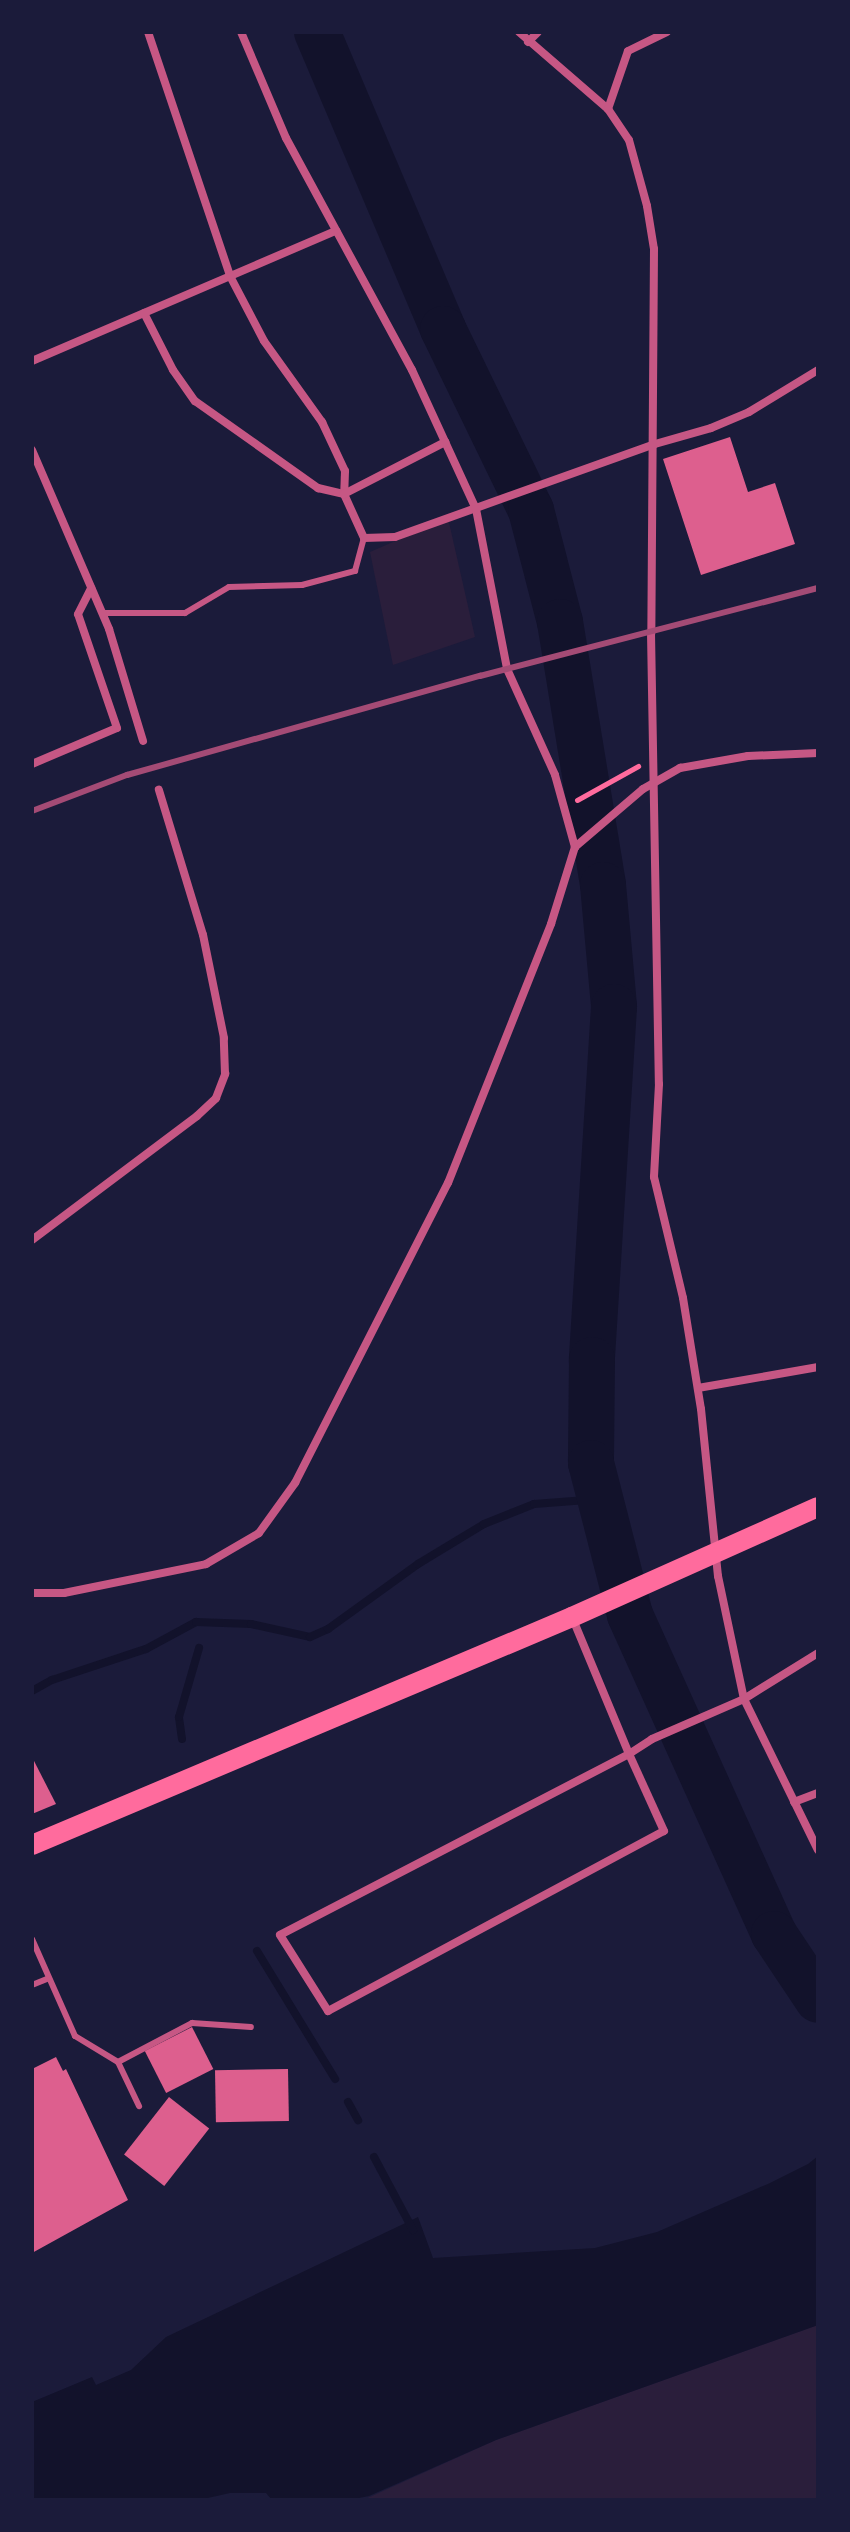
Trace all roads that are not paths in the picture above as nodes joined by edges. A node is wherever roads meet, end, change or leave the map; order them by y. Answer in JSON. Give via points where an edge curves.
{"nodes":[{"id":1,"x":148,"y":32,"type":"edge"},
{"id":2,"x":241,"y":32,"type":"edge"},
{"id":3,"x":519,"y":32,"type":"edge"},
{"id":4,"x":538,"y":32,"type":"edge"},
{"id":5,"x":667,"y":32,"type":"edge"},
{"id":6,"x":528,"y":42,"type":"junction"},
{"id":7,"x":608,"y":109,"type":"junction"},
{"id":8,"x":336,"y":231,"type":"junction"},
{"id":9,"x":230,"y":276,"type":"junction"},
{"id":10,"x":144,"y":313,"type":"junction"},
{"id":11,"x":32,"y":361,"type":"edge"},
{"id":12,"x":818,"y":370,"type":"edge"},
{"id":13,"x":445,"y":442,"type":"junction"},
{"id":14,"x":655,"y":444,"type":"junction"},
{"id":15,"x":32,"y":450,"type":"edge"},
{"id":16,"x":344,"y":494,"type":"junction"},
{"id":17,"x":476,"y":509,"type":"junction"},
{"id":18,"x":364,"y":538,"type":"junction"},
{"id":19,"x":91,"y":588,"type":"junction"},
{"id":20,"x":102,"y":613,"type":"junction"},
{"id":21,"x":143,"y":741,"type":"dead end"},
{"id":22,"x":818,"y":753,"type":"edge"},
{"id":23,"x":32,"y":764,"type":"edge"},
{"id":24,"x":652,"y":783,"type":"junction"},
{"id":25,"x":159,"y":790,"type":"dead end"},
{"id":26,"x":575,"y":847,"type":"junction"},
{"id":27,"x":32,"y":1240,"type":"edge"},
{"id":28,"x":818,"y":1367,"type":"edge"},
{"id":29,"x":698,"y":1388,"type":"junction"},
{"id":30,"x":818,"y":1507,"type":"edge"},
{"id":31,"x":716,"y":1553,"type":"junction"},
{"id":32,"x":32,"y":1593,"type":"edge"},
{"id":33,"x":572,"y":1617,"type":"junction"},
{"id":34,"x":818,"y":1653,"type":"edge"},
{"id":35,"x":744,"y":1699,"type":"junction"},
{"id":36,"x":629,"y":1754,"type":"junction"},
{"id":37,"x":818,"y":1793,"type":"edge"},
{"id":38,"x":794,"y":1802,"type":"junction"},
{"id":39,"x":32,"y":1845,"type":"edge"},
{"id":40,"x":818,"y":1850,"type":"edge"},
{"id":41,"x":32,"y":1939,"type":"edge"},
{"id":42,"x":49,"y":1978,"type":"junction"},
{"id":43,"x":32,"y":1985,"type":"edge"},
{"id":44,"x":251,"y":2027,"type":"dead end"},
{"id":45,"x":118,"y":2062,"type":"junction"},
{"id":46,"x":139,"y":2106,"type":"dead end"}],
"edges":[{"from":1,"to":9,"type":"street"},
{"from":2,"to":8,"type":"street","via":[[286,138]]},
{"from":3,"to":6,"type":"street"},
{"from":4,"to":6,"type":"street"},
{"from":5,"to":7,"type":"street","via":[[628,51]]},
{"from":6,"to":7,"type":"street"},
{"from":7,"to":14,"type":"street","via":[[629,140],[654,249]]},
{"from":8,"to":9,"type":"street"},
{"from":8,"to":13,"type":"street"},
{"from":9,"to":10,"type":"street"},
{"from":9,"to":16,"type":"street","via":[[264,341],[322,422],[345,471]]},
{"from":10,"to":11,"type":"street"},
{"from":10,"to":16,"type":"street","via":[[195,401],[318,488]]},
{"from":12,"to":14,"type":"street","via":[[749,412]]},
{"from":13,"to":16,"type":"street"},
{"from":13,"to":17,"type":"street"},
{"from":14,"to":17,"type":"street"},
{"from":14,"to":24,"type":"street"},
{"from":15,"to":19,"type":"street"},
{"from":16,"to":18,"type":"street"},
{"from":17,"to":18,"type":"street","via":[[395,537]]},
{"from":17,"to":26,"type":"street","via":[[507,669],[555,775]]},
{"from":18,"to":20,"type":"lane","via":[[355,571],[302,585],[229,587],[185,613]]},
{"from":19,"to":20,"type":"street"},
{"from":19,"to":23,"type":"street","via":[[78,614],[117,728]]},
{"from":20,"to":21,"type":"street"},
{"from":22,"to":24,"type":"street","via":[[748,756],[680,768]]},
{"from":24,"to":26,"type":"street"},
{"from":24,"to":29,"type":"street","via":[[659,1084],[654,1177]]},
{"from":25,"to":27,"type":"street","via":[[203,935],[224,1038],[225,1074],[216,1098],[197,1116]]},
{"from":26,"to":32,"type":"street","via":[[551,924],[448,1183],[295,1483],[259,1533],[206,1564],[64,1593]]},
{"from":28,"to":29,"type":"street"},
{"from":29,"to":31,"type":"street"},
{"from":30,"to":31,"type":"main road"},
{"from":31,"to":33,"type":"main road"},
{"from":31,"to":35,"type":"street"},
{"from":33,"to":36,"type":"street"},
{"from":33,"to":39,"type":"main road"},
{"from":34,"to":35,"type":"street"},
{"from":35,"to":36,"type":"street"},
{"from":35,"to":38,"type":"street"},
{"from":36,"to":36,"type":"street","via":[[280,1935],[328,2011],[664,1831]]},
{"from":37,"to":38,"type":"street"},
{"from":38,"to":40,"type":"street"},
{"from":41,"to":42,"type":"lane"},
{"from":42,"to":43,"type":"lane"},
{"from":42,"to":45,"type":"lane","via":[[75,2036]]},
{"from":44,"to":45,"type":"lane","via":[[192,2023]]},
{"from":45,"to":46,"type":"lane"}]}
